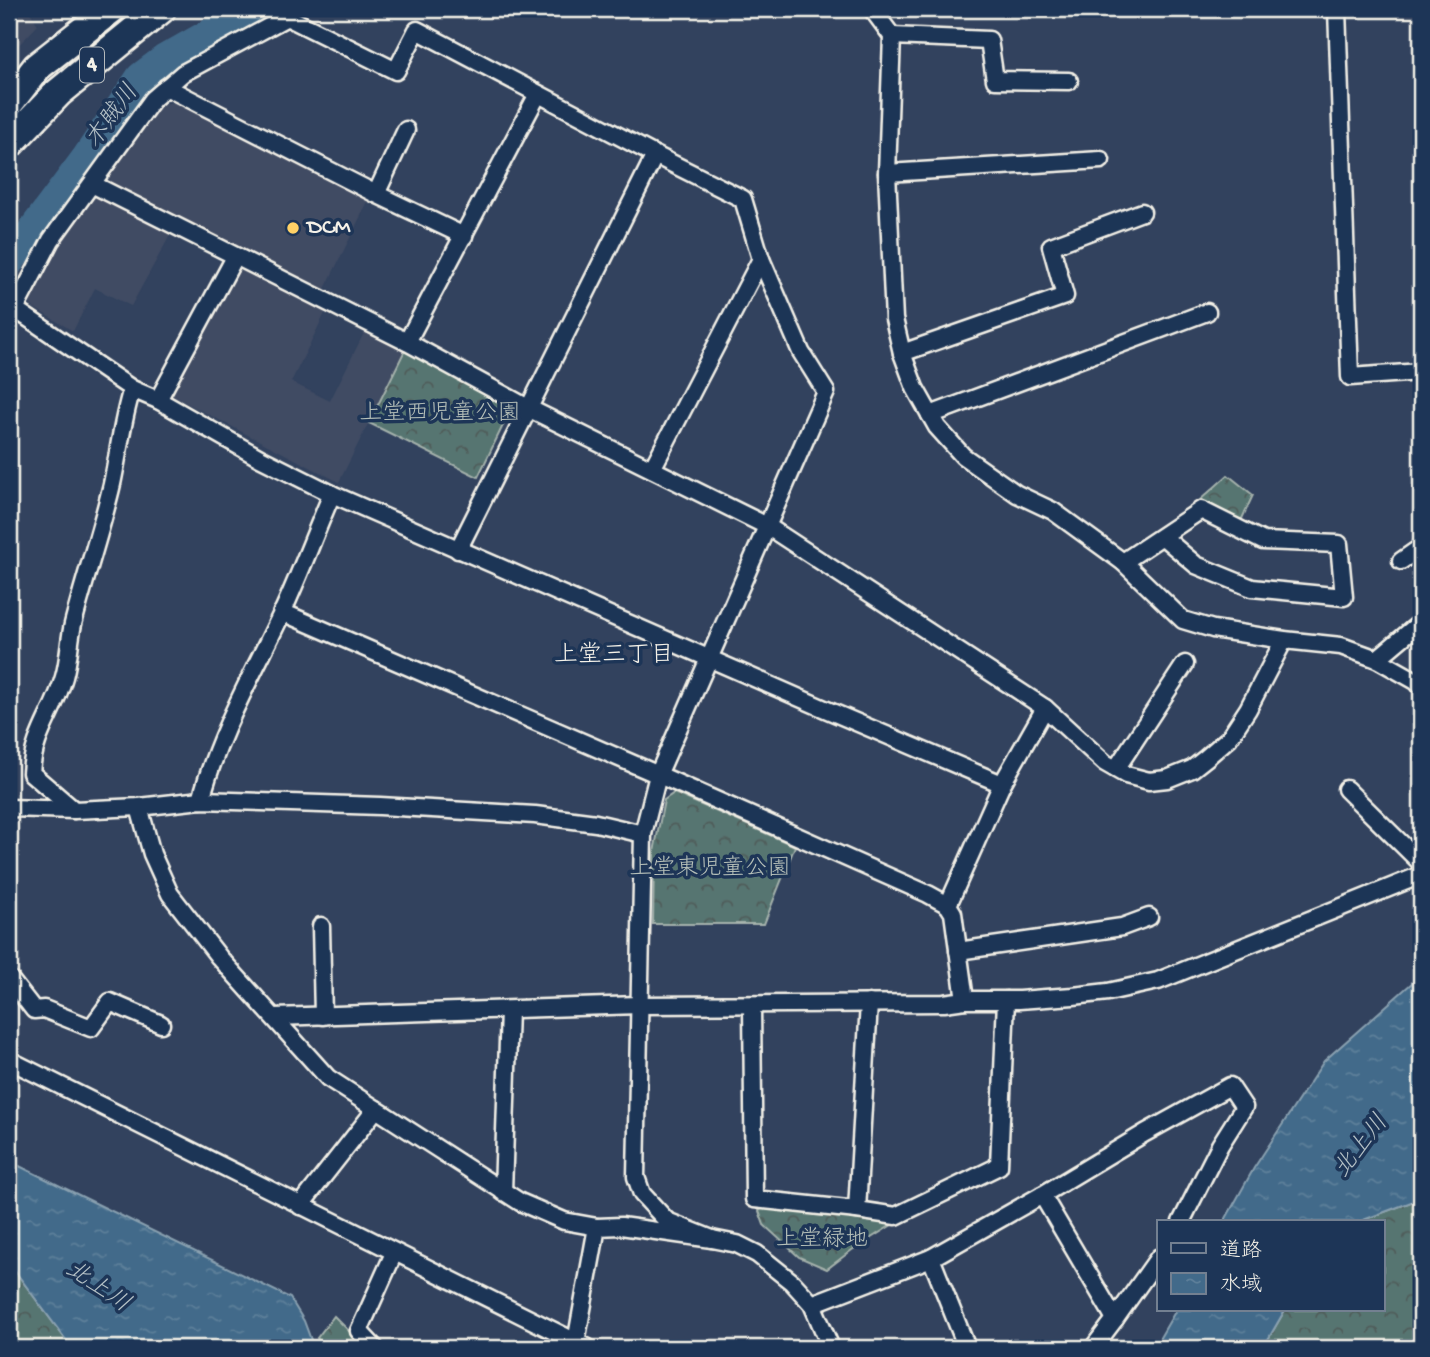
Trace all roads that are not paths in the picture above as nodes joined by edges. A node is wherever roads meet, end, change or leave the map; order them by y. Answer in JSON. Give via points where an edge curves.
{"nodes":[{"id":1,"x":111,"y":9,"type":"edge"},
{"id":2,"x":134,"y":9,"type":"edge"},
{"id":3,"x":161,"y":9,"type":"edge"},
{"id":4,"x":872,"y":9,"type":"edge"},
{"id":5,"x":1337,"y":9,"type":"edge"},
{"id":6,"x":891,"y":36,"type":"junction"},
{"id":7,"x":1069,"y":80,"type":"dead end"},
{"id":8,"x":166,"y":87,"type":"junction"},
{"id":9,"x":538,"y":94,"type":"junction"},
{"id":10,"x":9,"y":103,"type":"edge"},
{"id":11,"x":9,"y":117,"type":"edge"},
{"id":12,"x":406,"y":130,"type":"dead end"},
{"id":13,"x":9,"y":144,"type":"edge"},
{"id":14,"x":655,"y":155,"type":"junction"},
{"id":15,"x":1101,"y":160,"type":"dead end"},
{"id":16,"x":887,"y":173,"type":"junction"},
{"id":17,"x":92,"y":184,"type":"junction"},
{"id":18,"x":376,"y":194,"type":"junction"},
{"id":19,"x":1142,"y":212,"type":"dead end"},
{"id":20,"x":464,"y":236,"type":"junction"},
{"id":21,"x":235,"y":257,"type":"junction"},
{"id":22,"x":761,"y":259,"type":"junction"},
{"id":23,"x":12,"y":307,"type":"edge"},
{"id":24,"x":1207,"y":312,"type":"dead end"},
{"id":25,"x":407,"y":342,"type":"junction"},
{"id":26,"x":902,"y":353,"type":"junction"},
{"id":27,"x":1421,"y":372,"type":"edge"},
{"id":28,"x":132,"y":389,"type":"junction"},
{"id":29,"x":158,"y":400,"type":"junction"},
{"id":30,"x":528,"y":408,"type":"junction"},
{"id":31,"x":930,"y":415,"type":"junction"},
{"id":32,"x":652,"y":469,"type":"junction"},
{"id":33,"x":332,"y":494,"type":"junction"},
{"id":34,"x":767,"y":526,"type":"junction"},
{"id":35,"x":1162,"y":536,"type":"junction"},
{"id":36,"x":1421,"y":547,"type":"edge"},
{"id":37,"x":458,"y":550,"type":"junction"},
{"id":38,"x":1401,"y":561,"type":"dead end"},
{"id":39,"x":1124,"y":562,"type":"junction"},
{"id":40,"x":282,"y":612,"type":"junction"},
{"id":41,"x":1421,"y":622,"type":"edge"},
{"id":42,"x":1284,"y":640,"type":"junction"},
{"id":43,"x":709,"y":658,"type":"junction"},
{"id":44,"x":1377,"y":659,"type":"junction"},
{"id":45,"x":1185,"y":664,"type":"dead end"},
{"id":46,"x":1421,"y":686,"type":"edge"},
{"id":47,"x":1045,"y":708,"type":"junction"},
{"id":48,"x":1116,"y":769,"type":"junction"},
{"id":49,"x":659,"y":775,"type":"junction"},
{"id":50,"x":1002,"y":784,"type":"junction"},
{"id":51,"x":1346,"y":789,"type":"dead end"},
{"id":52,"x":201,"y":800,"type":"junction"},
{"id":53,"x":139,"y":807,"type":"junction"},
{"id":54,"x":9,"y":808,"type":"edge"},
{"id":55,"x":74,"y":810,"type":"junction"},
{"id":56,"x":643,"y":834,"type":"junction"},
{"id":57,"x":1421,"y":863,"type":"edge"},
{"id":58,"x":1421,"y":874,"type":"edge"},
{"id":59,"x":948,"y":905,"type":"junction"},
{"id":60,"x":1149,"y":917,"type":"dead end"},
{"id":61,"x":321,"y":926,"type":"dead end"},
{"id":62,"x":958,"y":951,"type":"junction"},
{"id":63,"x":9,"y":978,"type":"edge"},
{"id":64,"x":965,"y":1000,"type":"junction"},
{"id":65,"x":1006,"y":1000,"type":"junction"},
{"id":66,"x":869,"y":1003,"type":"junction"},
{"id":67,"x":639,"y":1005,"type":"junction"},
{"id":68,"x":752,"y":1005,"type":"junction"},
{"id":69,"x":509,"y":1010,"type":"junction"},
{"id":70,"x":323,"y":1016,"type":"junction"},
{"id":71,"x":275,"y":1017,"type":"junction"},
{"id":72,"x":160,"y":1024,"type":"dead end"},
{"id":73,"x":9,"y":1060,"type":"edge"},
{"id":74,"x":376,"y":1109,"type":"junction"},
{"id":75,"x":503,"y":1192,"type":"junction"},
{"id":76,"x":1042,"y":1195,"type":"junction"},
{"id":77,"x":300,"y":1206,"type":"junction"},
{"id":78,"x":857,"y":1210,"type":"junction"},
{"id":79,"x":1182,"y":1220,"type":"edge"},
{"id":80,"x":597,"y":1227,"type":"junction"},
{"id":81,"x":712,"y":1238,"type":"junction"},
{"id":82,"x":394,"y":1253,"type":"junction"},
{"id":83,"x":931,"y":1258,"type":"junction"},
{"id":84,"x":1157,"y":1260,"type":"edge"},
{"id":85,"x":812,"y":1304,"type":"junction"},
{"id":86,"x":1115,"y":1319,"type":"junction"},
{"id":87,"x":580,"y":1346,"type":"edge"},
{"id":88,"x":375,"y":1348,"type":"edge"},
{"id":89,"x":831,"y":1348,"type":"edge"},
{"id":90,"x":967,"y":1348,"type":"edge"},
{"id":91,"x":1093,"y":1348,"type":"edge"}],
"edges":[{"from":1,"to":10,"type":"highway","via":[[37,67]]},
{"from":2,"to":11,"type":"highway","number":"4","via":[[56,69]]},
{"from":3,"to":13,"type":"highway","number":"4","via":[[58,93]]},
{"from":4,"to":6,"type":"street"},
{"from":5,"to":27,"type":"street","via":[[1350,377]]},
{"from":6,"to":7,"type":"street","via":[[989,40],[995,80]]},
{"from":6,"to":16,"type":"street"},
{"from":8,"to":9,"type":"street","via":[[183,73],[287,17],[396,71],[417,30]]},
{"from":8,"to":17,"type":"street"},
{"from":8,"to":18,"type":"street"},
{"from":9,"to":14,"type":"street"},
{"from":9,"to":20,"type":"street"},
{"from":12,"to":18,"type":"street"},
{"from":14,"to":22,"type":"street","via":[[743,199]]},
{"from":14,"to":30,"type":"street"},
{"from":15,"to":16,"type":"street"},
{"from":16,"to":26,"type":"street","via":[[892,296]]},
{"from":17,"to":21,"type":"street"},
{"from":17,"to":23,"type":"street","via":[[51,240]]},
{"from":18,"to":20,"type":"street"},
{"from":19,"to":26,"type":"street","via":[[1051,246],[1065,296]]},
{"from":20,"to":25,"type":"street"},
{"from":21,"to":25,"type":"street"},
{"from":21,"to":29,"type":"street"},
{"from":22,"to":32,"type":"street"},
{"from":22,"to":34,"type":"street","via":[[801,352],[826,392]]},
{"from":23,"to":28,"type":"street"},
{"from":24,"to":31,"type":"street"},
{"from":25,"to":30,"type":"street"},
{"from":26,"to":31,"type":"street"},
{"from":28,"to":29,"type":"street"},
{"from":28,"to":55,"type":"street","via":[[104,516],[72,628],[64,678],[32,756],[31,773]]},
{"from":29,"to":33,"type":"street"},
{"from":30,"to":32,"type":"street"},
{"from":30,"to":37,"type":"street"},
{"from":31,"to":39,"type":"street","via":[[963,456],[1017,494],[1053,511]]},
{"from":32,"to":34,"type":"street"},
{"from":33,"to":37,"type":"street"},
{"from":33,"to":40,"type":"street"},
{"from":34,"to":43,"type":"street"},
{"from":34,"to":47,"type":"street"},
{"from":35,"to":35,"type":"street","via":[[1201,510],[1263,541],[1339,544],[1344,597],[1251,588],[1196,565]]},
{"from":35,"to":39,"type":"street"},
{"from":36,"to":38,"type":"street"},
{"from":37,"to":43,"type":"street"},
{"from":39,"to":42,"type":"street","via":[[1183,620]]},
{"from":40,"to":49,"type":"street"},
{"from":40,"to":52,"type":"street","via":[[209,770]]},
{"from":41,"to":44,"type":"street"},
{"from":42,"to":44,"type":"street","via":[[1341,646]]},
{"from":42,"to":48,"type":"street","via":[[1228,738],[1192,769],[1149,781]]},
{"from":43,"to":49,"type":"street"},
{"from":43,"to":50,"type":"street"},
{"from":44,"to":46,"type":"street"},
{"from":45,"to":48,"type":"street"},
{"from":47,"to":48,"type":"street"},
{"from":47,"to":50,"type":"street"},
{"from":49,"to":56,"type":"street"},
{"from":49,"to":59,"type":"street"},
{"from":50,"to":59,"type":"street"},
{"from":51,"to":57,"type":"street"},
{"from":52,"to":53,"type":"street"},
{"from":52,"to":56,"type":"street","via":[[535,815]]},
{"from":53,"to":55,"type":"street"},
{"from":53,"to":71,"type":"street","via":[[170,894],[219,957]]},
{"from":54,"to":55,"type":"street"},
{"from":56,"to":67,"type":"street"},
{"from":58,"to":65,"type":"street","via":[[1158,981],[1108,992]]},
{"from":59,"to":62,"type":"street"},
{"from":60,"to":62,"type":"street","via":[[1122,927]]},
{"from":61,"to":70,"type":"street"},
{"from":62,"to":64,"type":"street"},
{"from":63,"to":72,"type":"street","via":[[34,1010],[44,1009],[91,1028],[110,1002]]},
{"from":64,"to":65,"type":"street"},
{"from":64,"to":66,"type":"street"},
{"from":65,"to":78,"type":"street","via":[[999,1166],[896,1216]]},
{"from":66,"to":68,"type":"street"},
{"from":66,"to":78,"type":"street"},
{"from":67,"to":68,"type":"street"},
{"from":67,"to":69,"type":"street"},
{"from":67,"to":81,"type":"street","via":[[636,1177],[642,1194],[667,1221]]},
{"from":68,"to":78,"type":"street","via":[[754,1199]]},
{"from":69,"to":70,"type":"street"},
{"from":69,"to":75,"type":"street"},
{"from":70,"to":71,"type":"street"},
{"from":71,"to":74,"type":"street","via":[[328,1078]]},
{"from":73,"to":77,"type":"street"},
{"from":74,"to":75,"type":"street"},
{"from":74,"to":77,"type":"street"},
{"from":75,"to":80,"type":"street","via":[[564,1221]]},
{"from":76,"to":79,"type":"street","via":[[1230,1086],[1244,1107]]},
{"from":76,"to":83,"type":"street"},
{"from":76,"to":86,"type":"street"},
{"from":77,"to":82,"type":"street"},
{"from":80,"to":81,"type":"street"},
{"from":80,"to":87,"type":"street"},
{"from":81,"to":85,"type":"street","via":[[757,1254]]},
{"from":82,"to":87,"type":"street"},
{"from":82,"to":88,"type":"street","via":[[359,1331]]},
{"from":83,"to":85,"type":"street"},
{"from":83,"to":90,"type":"street"},
{"from":84,"to":86,"type":"street"},
{"from":85,"to":89,"type":"street"},
{"from":86,"to":91,"type":"street"}]}
